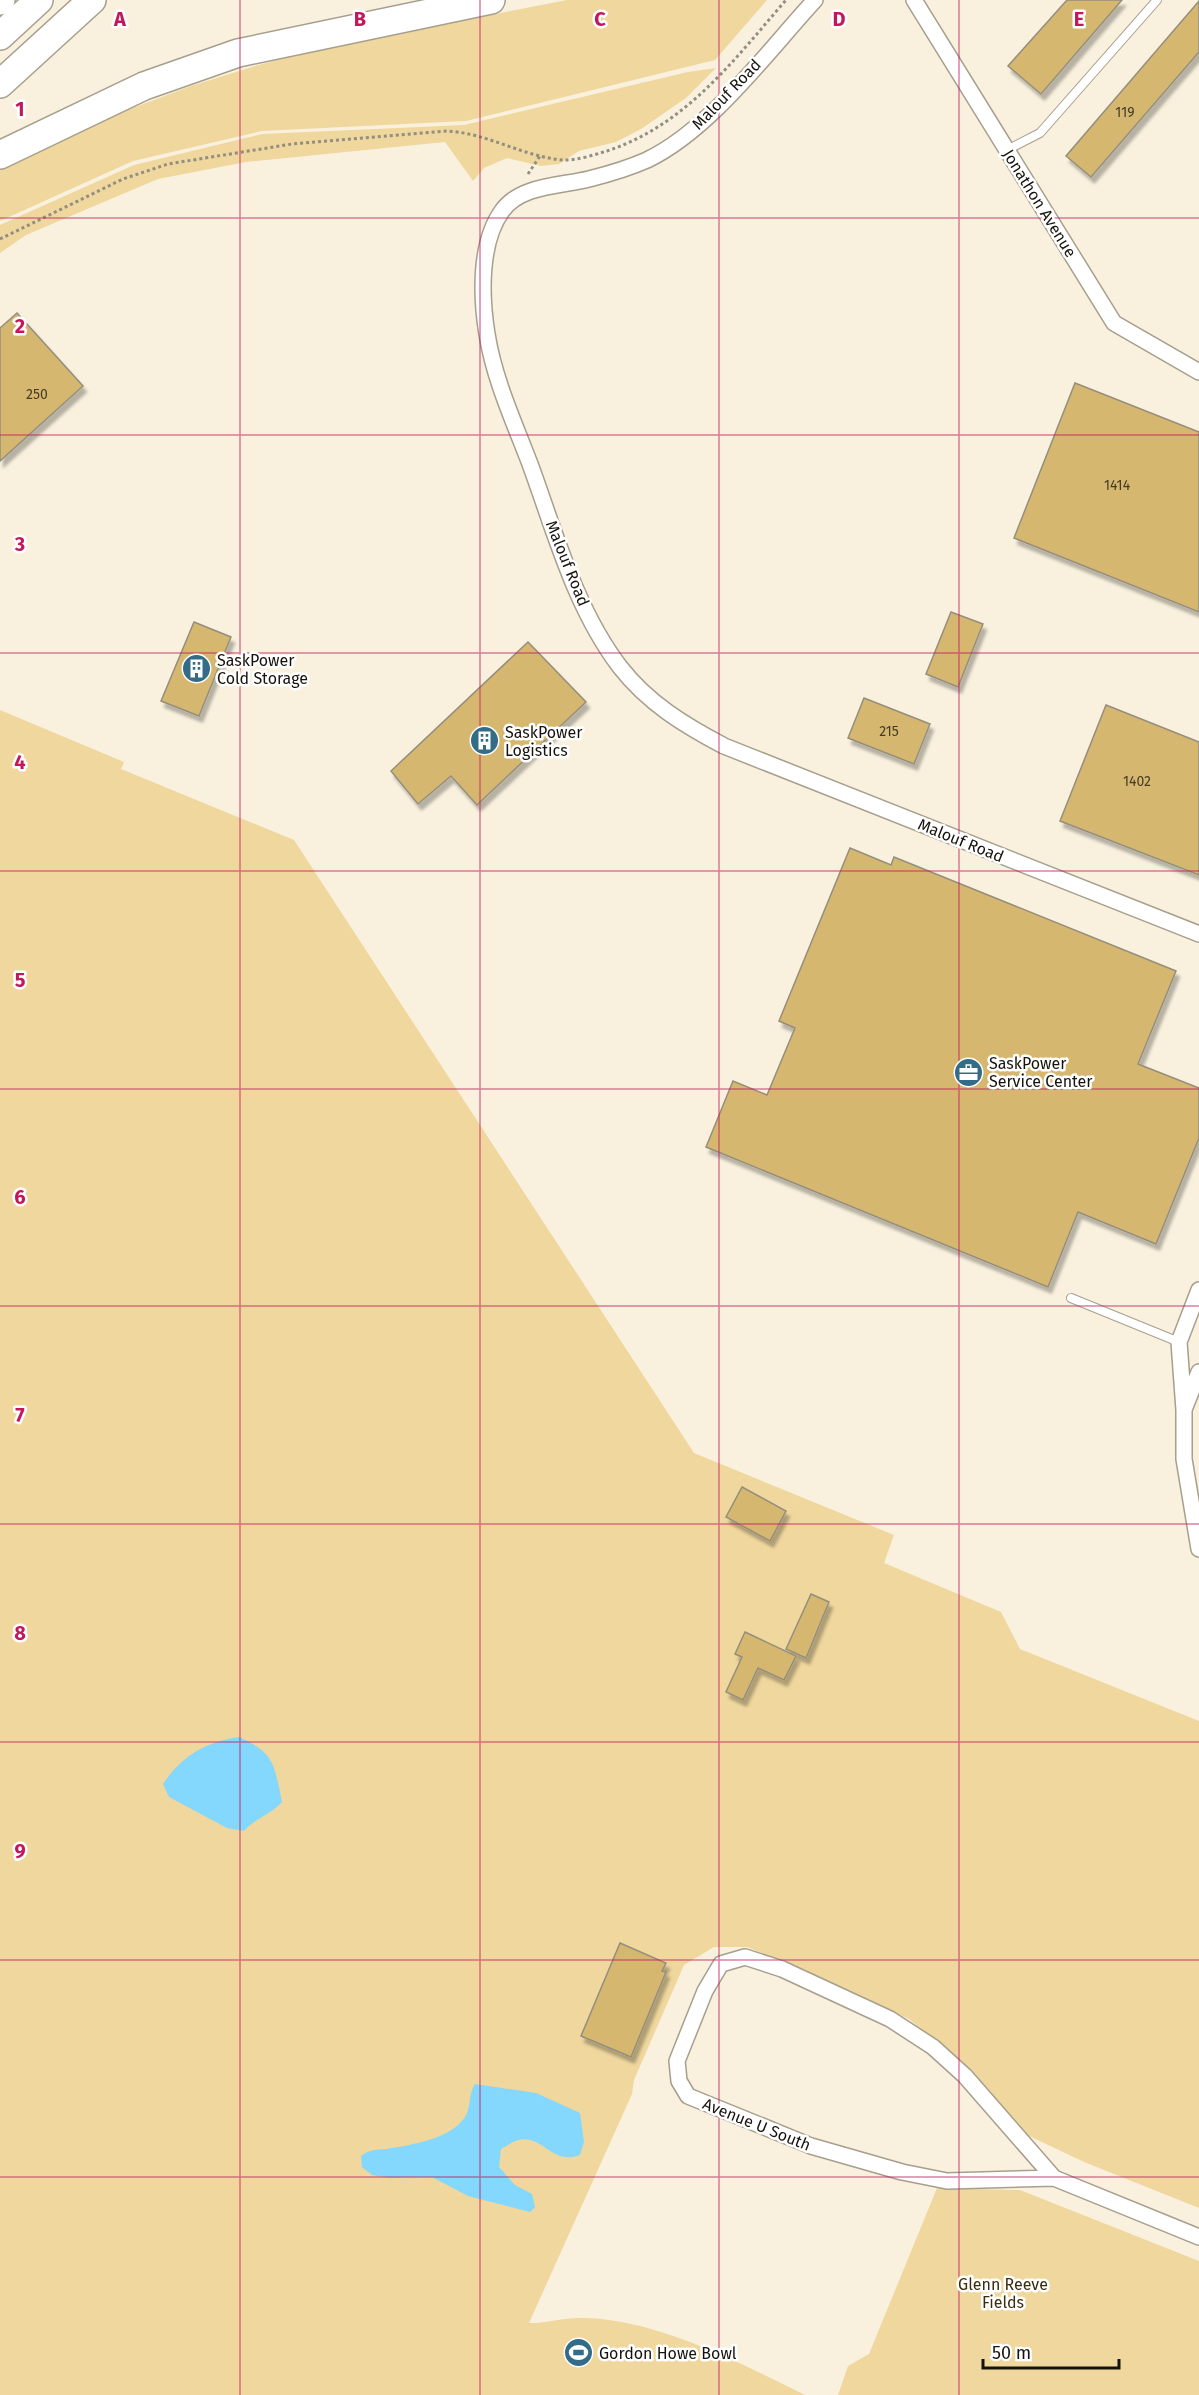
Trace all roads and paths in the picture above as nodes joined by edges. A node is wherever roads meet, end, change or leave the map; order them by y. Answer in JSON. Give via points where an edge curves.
{"nodes":[{"id":1,"x":39,"y":0,"type":"edge"},
{"id":2,"x":92,"y":0,"type":"edge"},
{"id":3,"x":491,"y":0,"type":"edge"},
{"id":4,"x":786,"y":0,"type":"edge"},
{"id":5,"x":815,"y":0,"type":"edge"},
{"id":6,"x":914,"y":0,"type":"edge"},
{"id":7,"x":1156,"y":0,"type":"edge"},
{"id":8,"x":0,"y":36,"type":"edge"},
{"id":9,"x":0,"y":84,"type":"edge"},
{"id":10,"x":1007,"y":150,"type":"junction"},
{"id":11,"x":0,"y":154,"type":"edge"},
{"id":12,"x":0,"y":239,"type":"edge"},
{"id":13,"x":1199,"y":372,"type":"edge"},
{"id":14,"x":1199,"y":934,"type":"edge"},
{"id":15,"x":1199,"y":1290,"type":"edge"},
{"id":16,"x":1071,"y":1298,"type":"dead end"},
{"id":17,"x":1179,"y":1342,"type":"junction"},
{"id":18,"x":1199,"y":1372,"type":"edge"},
{"id":19,"x":1195,"y":1393,"type":"edge"},
{"id":20,"x":1184,"y":1410,"type":"junction"},
{"id":21,"x":1193,"y":1485,"type":"edge"},
{"id":22,"x":1199,"y":1548,"type":"edge"},
{"id":23,"x":1054,"y":2178,"type":"junction"},
{"id":24,"x":1199,"y":2237,"type":"edge"}],
"edges":[{"from":1,"to":8,"type":"highway"},
{"from":2,"to":9,"type":"highway"},
{"from":3,"to":11,"type":"highway","via":[[238,53],[144,86]]},
{"from":4,"to":12,"type":"path","via":[[689,106],[644,136],[590,156],[564,160],[540,156],[447,131],[262,148],[168,164],[141,173]]},
{"from":5,"to":14,"type":"street","name":"Malouf Road","via":[[721,103],[670,146],[622,169],[511,200],[491,230],[485,279],[487,337],[497,376],[578,591],[595,629],[619,666],[641,692],[683,725],[724,746]]},
{"from":6,"to":10,"type":"street","name":"Jonathon Avenue"},
{"from":7,"to":10,"type":"lane","via":[[1040,133]]},
{"from":10,"to":13,"type":"street","name":"Jonathon Avenue","via":[[1114,323]]},
{"from":15,"to":17,"type":"street"},
{"from":16,"to":17,"type":"lane"},
{"from":17,"to":20,"type":"street"},
{"from":18,"to":19,"type":"street"},
{"from":19,"to":20,"type":"street"},
{"from":20,"to":21,"type":"street","via":[[1184,1459]]},
{"from":21,"to":22,"type":"street"},
{"from":23,"to":23,"type":"street","name":"Avenue U South","via":[[964,2076],[933,2047],[890,2019],[782,1969],[745,1957],[721,1964],[705,1991],[677,2061],[679,2081],[688,2096],[812,2146],[902,2172],[947,2181]]},
{"from":23,"to":24,"type":"street","name":"Avenue U South"}]}
